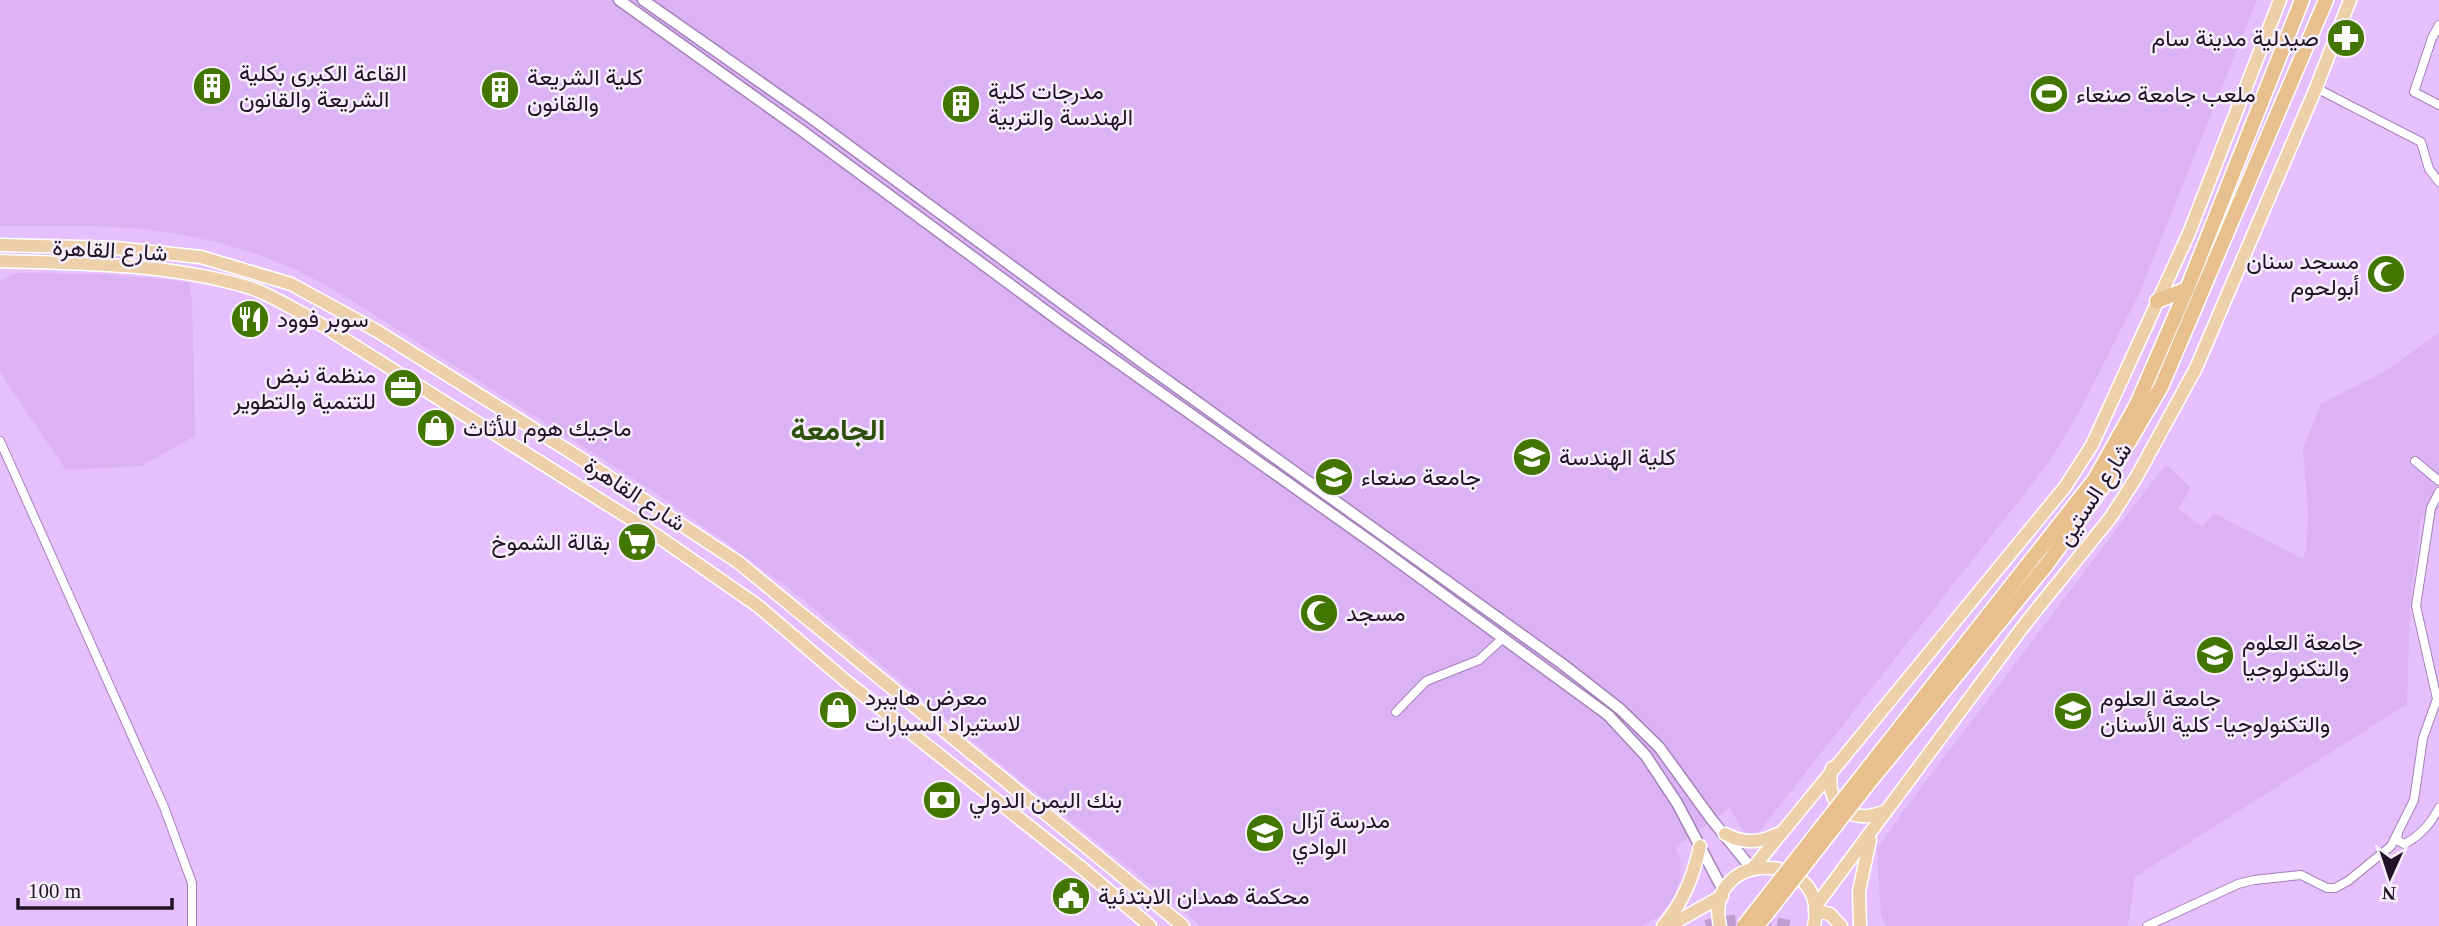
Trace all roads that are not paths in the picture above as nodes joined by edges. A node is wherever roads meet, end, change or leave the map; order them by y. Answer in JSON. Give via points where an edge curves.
{"nodes":[{"id":1,"x":619,"y":0,"type":"edge"},
{"id":2,"x":2280,"y":0,"type":"edge"},
{"id":3,"x":2302,"y":0,"type":"edge"},
{"id":4,"x":2326,"y":0,"type":"edge"},
{"id":5,"x":2350,"y":0,"type":"edge"},
{"id":6,"x":646,"y":3,"type":"edge"},
{"id":7,"x":641,"y":16,"type":"junction"},
{"id":8,"x":2439,"y":25,"type":"edge"},
{"id":9,"x":2435,"y":39,"type":"edge"},
{"id":10,"x":2316,"y":88,"type":"junction"},
{"id":11,"x":2439,"y":105,"type":"edge"},
{"id":12,"x":814,"y":120,"type":"junction"},
{"id":13,"x":800,"y":130,"type":"junction"},
{"id":14,"x":2439,"y":182,"type":"edge"},
{"id":15,"x":0,"y":245,"type":"edge"},
{"id":16,"x":18,"y":246,"type":"junction"},
{"id":17,"x":0,"y":261,"type":"edge"},
{"id":18,"x":19,"y":261,"type":"junction"},
{"id":19,"x":2187,"y":289,"type":"junction"},
{"id":20,"x":2157,"y":301,"type":"junction"},
{"id":21,"x":377,"y":331,"type":"junction"},
{"id":22,"x":363,"y":353,"type":"junction"},
{"id":23,"x":0,"y":441,"type":"edge"},
{"id":24,"x":2415,"y":461,"type":"dead end"},
{"id":25,"x":2439,"y":481,"type":"edge"},
{"id":26,"x":2099,"y":482,"type":"junction"},
{"id":27,"x":1315,"y":487,"type":"junction"},
{"id":28,"x":1302,"y":492,"type":"junction"},
{"id":29,"x":2439,"y":492,"type":"edge"},
{"id":30,"x":1326,"y":502,"type":"junction"},
{"id":31,"x":1502,"y":639,"type":"junction"},
{"id":32,"x":1396,"y":712,"type":"dead end"},
{"id":33,"x":1659,"y":747,"type":"junction"},
{"id":34,"x":1646,"y":756,"type":"junction"},
{"id":35,"x":1832,"y":768,"type":"junction"},
{"id":36,"x":2439,"y":808,"type":"edge"},
{"id":37,"x":1885,"y":811,"type":"junction"},
{"id":38,"x":1875,"y":826,"type":"junction"},
{"id":39,"x":1780,"y":832,"type":"junction"},
{"id":40,"x":2398,"y":833,"type":"junction"},
{"id":41,"x":1725,"y":834,"type":"junction"},
{"id":42,"x":1700,"y":846,"type":"junction"},
{"id":43,"x":1752,"y":869,"type":"junction"},
{"id":44,"x":1723,"y":894,"type":"junction"},
{"id":45,"x":1815,"y":909,"type":"junction"},
{"id":46,"x":192,"y":926,"type":"edge"},
{"id":47,"x":1150,"y":926,"type":"edge"},
{"id":48,"x":1182,"y":926,"type":"edge"},
{"id":49,"x":1663,"y":926,"type":"edge"},
{"id":50,"x":1670,"y":926,"type":"edge"},
{"id":51,"x":1720,"y":926,"type":"edge"},
{"id":52,"x":1744,"y":926,"type":"edge"},
{"id":53,"x":1757,"y":926,"type":"edge"},
{"id":54,"x":1814,"y":926,"type":"edge"},
{"id":55,"x":1841,"y":926,"type":"edge"},
{"id":56,"x":1860,"y":926,"type":"edge"},
{"id":57,"x":2147,"y":926,"type":"edge"}],
"edges":[{"from":1,"to":7,"type":"street"},
{"from":2,"to":20,"type":"main road","name":"شارع الستين","via":[[2189,233]]},
{"from":3,"to":19,"type":"highway","name":"شارع الستين"},
{"from":4,"to":26,"type":"highway","name":"شارع الستين","via":[[2161,387]]},
{"from":5,"to":10,"type":"main road","name":"شارع الستين"},
{"from":6,"to":7,"type":"street"},
{"from":6,"to":12,"type":"street"},
{"from":7,"to":13,"type":"street"},
{"from":8,"to":9,"type":"street"},
{"from":9,"to":11,"type":"street","via":[[2414,92]]},
{"from":10,"to":14,"type":"street","via":[[2421,142],[2429,169]]},
{"from":10,"to":37,"type":"main road","name":"شارع الستين","via":[[2196,368],[2137,476],[2111,517]]},
{"from":12,"to":13,"type":"street"},
{"from":12,"to":27,"type":"street"},
{"from":13,"to":28,"type":"street"},
{"from":15,"to":16,"type":"main road","name":"شارع القاهرة"},
{"from":16,"to":18,"type":"main road"},
{"from":16,"to":21,"type":"main road","name":"شارع القاهرة","via":[[116,248],[201,257],[291,284]]},
{"from":17,"to":18,"type":"main road","name":"شارع القاهرة"},
{"from":18,"to":22,"type":"main road","name":"شارع القاهرة","via":[[141,267],[254,289],[309,317]]},
{"from":19,"to":20,"type":"highway"},
{"from":19,"to":26,"type":"highway","name":"شارع الستين"},
{"from":20,"to":35,"type":"main road","name":"شارع الستين","via":[[2092,445],[2065,487]]},
{"from":21,"to":22,"type":"main road"},
{"from":21,"to":48,"type":"main road","name":"شارع القاهرة","via":[[738,562]]},
{"from":22,"to":47,"type":"main road","name":"شارع القاهرة","via":[[656,535],[758,606]]},
{"from":23,"to":46,"type":"street","via":[[164,807],[192,883]]},
{"from":24,"to":25,"type":"street"},
{"from":26,"to":52,"type":"highway","name":"شارع الستين","bridge":true},
{"from":26,"to":53,"type":"highway","name":"شارع الستين","bridge":true,"via":[[2047,564]]},
{"from":27,"to":28,"type":"street"},
{"from":27,"to":30,"type":"street"},
{"from":28,"to":30,"type":"street"},
{"from":29,"to":40,"type":"street","via":[[2431,508],[2416,606],[2437,699],[2423,738],[2414,800]]},
{"from":30,"to":31,"type":"street"},
{"from":30,"to":33,"type":"street","via":[[1561,663]]},
{"from":31,"to":32,"type":"street","via":[[1479,660],[1426,681]]},
{"from":31,"to":34,"type":"street","via":[[1608,715]]},
{"from":33,"to":34,"type":"street"},
{"from":33,"to":41,"type":"street"},
{"from":34,"to":42,"type":"street"},
{"from":35,"to":37,"type":"main road","via":[[1830,788],[1839,806],[1866,817]]},
{"from":35,"to":39,"type":"main road","name":"شارع الستين"},
{"from":36,"to":40,"type":"street","via":[[2409,842],[2399,843]]},
{"from":37,"to":38,"type":"main road","name":"شارع الستين"},
{"from":38,"to":45,"type":"main road","name":"شارع الستين"},
{"from":38,"to":56,"type":"main road","via":[[1861,874]]},
{"from":39,"to":41,"type":"main road","via":[[1753,842]]},
{"from":39,"to":43,"type":"main road","name":"شارع الستين"},
{"from":40,"to":57,"type":"street","via":[[2390,845],[2335,888],[2301,875],[2254,880]]},
{"from":41,"to":43,"type":"street"},
{"from":42,"to":44,"type":"street"},
{"from":42,"to":49,"type":"main road","via":[[1684,894]]},
{"from":43,"to":44,"type":"main road","name":"شارع الستين","via":[[1735,878]]},
{"from":43,"to":45,"type":"main road","via":[[1773,867],[1792,874],[1807,888]]},
{"from":44,"to":50,"type":"main road"},
{"from":44,"to":51,"type":"main road"},
{"from":45,"to":54,"type":"main road"},
{"from":45,"to":55,"type":"main road","via":[[1830,914]]}]}
